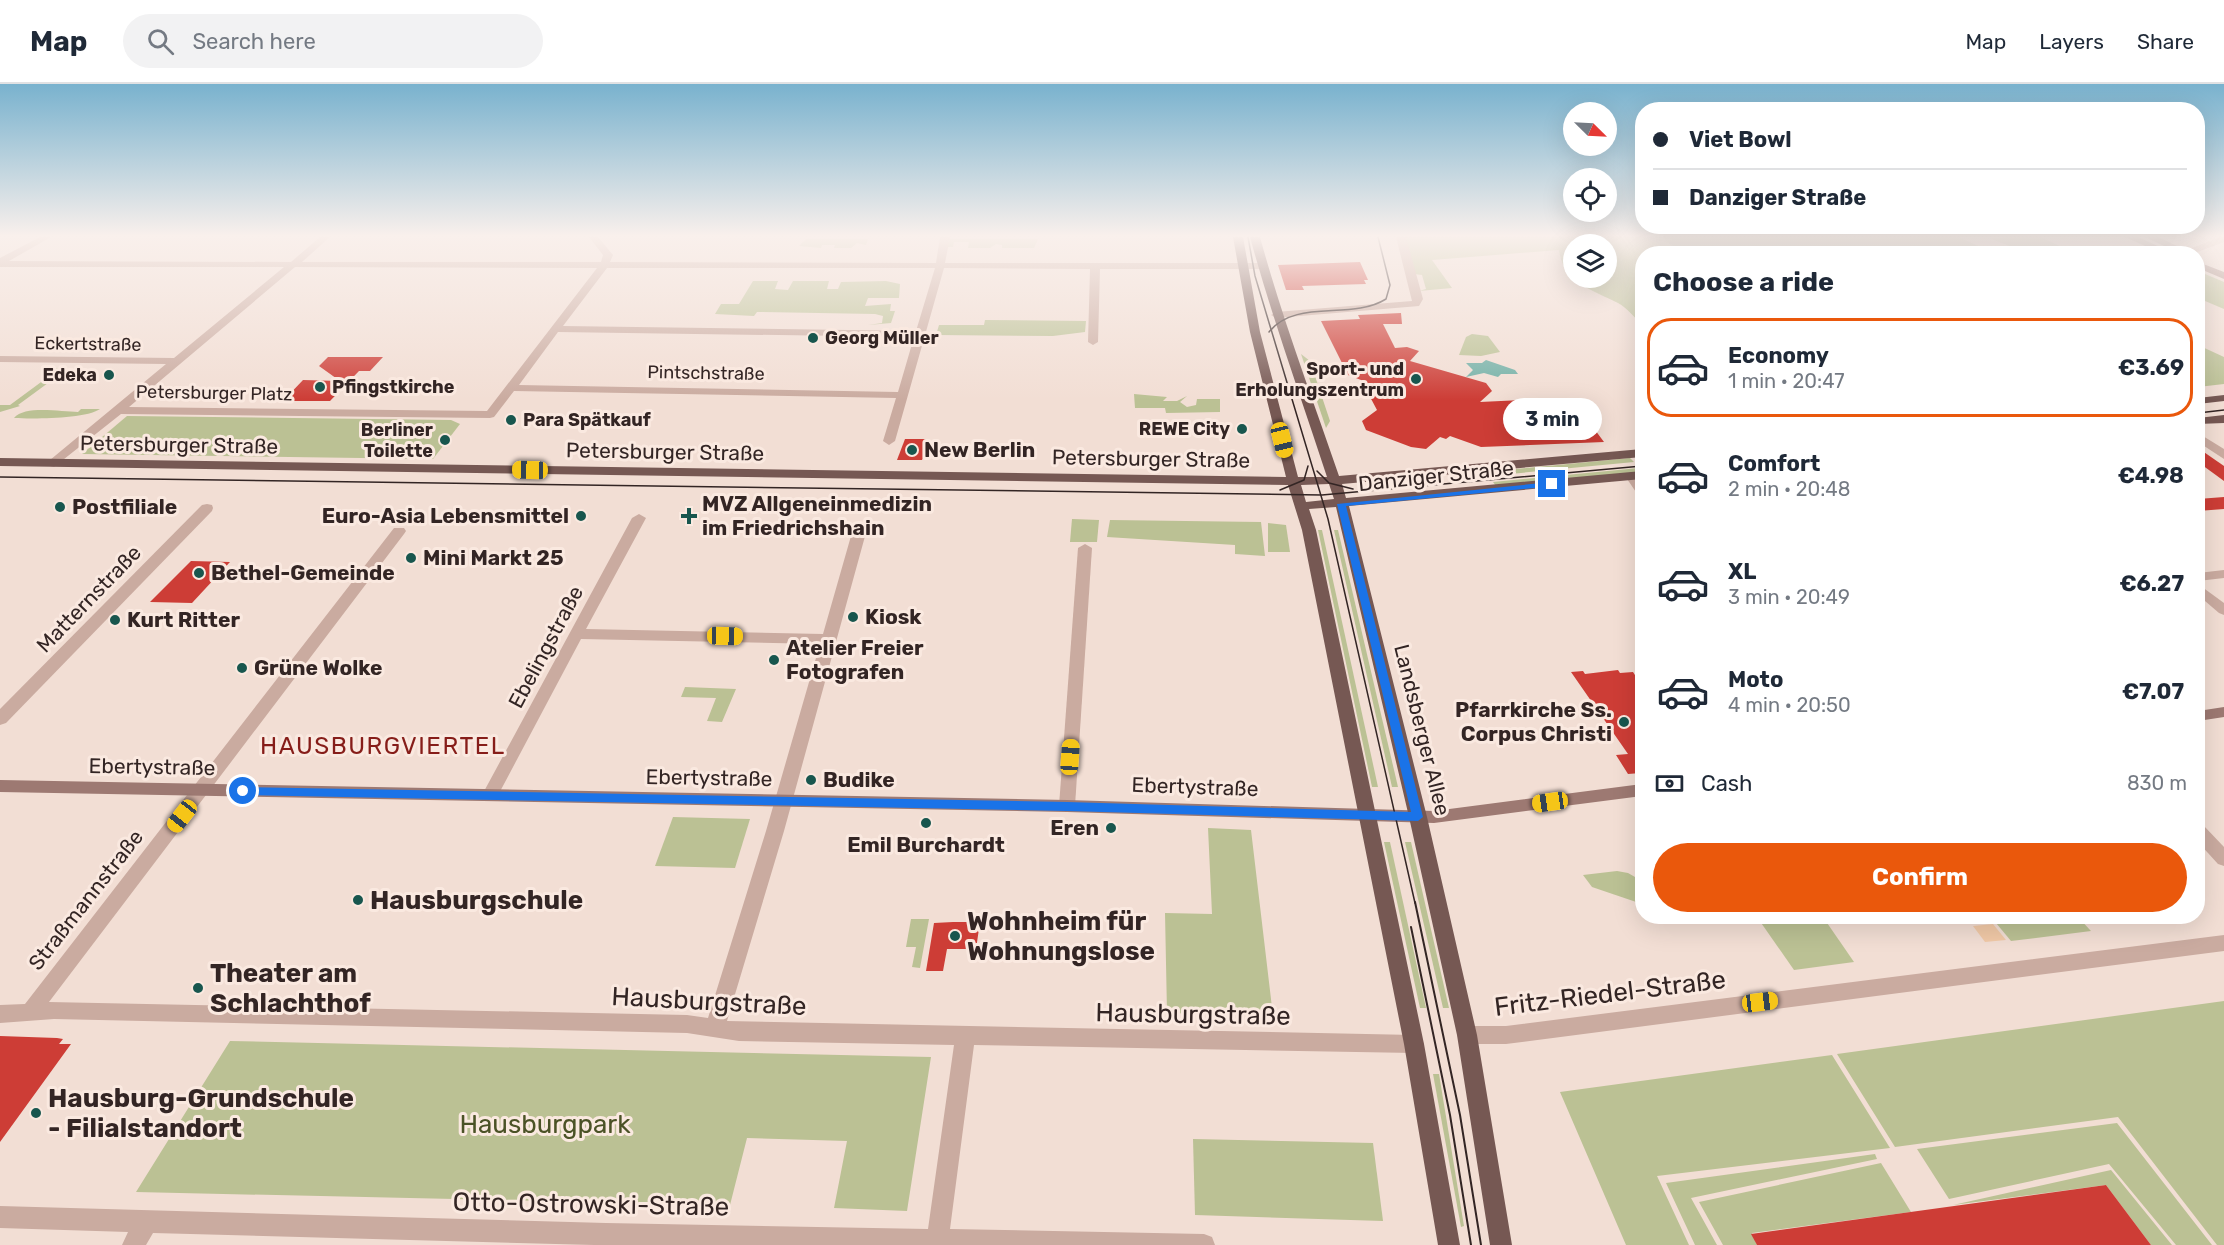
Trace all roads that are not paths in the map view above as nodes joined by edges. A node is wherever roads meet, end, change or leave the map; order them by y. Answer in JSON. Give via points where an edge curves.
{"nodes":[{"id":1,"x":260,"y":291,"type":"edge"},
{"id":2,"x":584,"y":291,"type":"edge"},
{"id":3,"x":932,"y":291,"type":"edge"},
{"id":4,"x":1094,"y":291,"type":"edge"},
{"id":5,"x":1248,"y":291,"type":"edge"},
{"id":6,"x":1272,"y":291,"type":"edge"},
{"id":7,"x":1416,"y":291,"type":"edge"},
{"id":8,"x":1281,"y":314,"type":"junction"},
{"id":9,"x":554,"y":329,"type":"junction"},
{"id":10,"x":920,"y":334,"type":"junction"},
{"id":11,"x":1093,"y":342,"type":"dead end"},
{"id":12,"x":0,"y":359,"type":"edge"},
{"id":13,"x":175,"y":361,"type":"junction"},
{"id":14,"x":509,"y":388,"type":"junction"},
{"id":15,"x":902,"y":395,"type":"junction"},
{"id":16,"x":2224,"y":398,"type":"edge"},
{"id":17,"x":2205,"y":400,"type":"edge"},
{"id":18,"x":118,"y":410,"type":"junction"},
{"id":19,"x":2224,"y":419,"type":"edge"},
{"id":20,"x":2205,"y":420,"type":"edge"},
{"id":21,"x":889,"y":441,"type":"dead end"},
{"id":22,"x":2205,"y":442,"type":"edge"},
{"id":23,"x":1635,"y":454,"type":"edge"},
{"id":24,"x":2224,"y":455,"type":"edge"},
{"id":25,"x":0,"y":462,"type":"edge"},
{"id":26,"x":54,"y":463,"type":"junction"},
{"id":27,"x":1635,"y":476,"type":"edge"},
{"id":28,"x":1293,"y":481,"type":"junction"},
{"id":29,"x":1334,"y":481,"type":"junction"},
{"id":30,"x":1342,"y":504,"type":"junction"},
{"id":31,"x":1302,"y":506,"type":"junction"},
{"id":32,"x":207,"y":508,"type":"dead end"},
{"id":33,"x":639,"y":518,"type":"dead end"},
{"id":34,"x":860,"y":529,"type":"dead end"},
{"id":35,"x":399,"y":531,"type":"dead end"},
{"id":36,"x":1085,"y":548,"type":"dead end"},
{"id":37,"x":2224,"y":574,"type":"edge"},
{"id":38,"x":2205,"y":576,"type":"edge"},
{"id":39,"x":2205,"y":594,"type":"edge"},
{"id":40,"x":2224,"y":610,"type":"edge"},
{"id":41,"x":577,"y":634,"type":"junction"},
{"id":42,"x":830,"y":639,"type":"junction"},
{"id":43,"x":2224,"y":712,"type":"edge"},
{"id":44,"x":2205,"y":715,"type":"edge"},
{"id":45,"x":0,"y":719,"type":"edge"},
{"id":46,"x":0,"y":786,"type":"edge"},
{"id":47,"x":200,"y":790,"type":"junction"},
{"id":48,"x":1635,"y":791,"type":"edge"},
{"id":49,"x":490,"y":795,"type":"junction"},
{"id":50,"x":783,"y":803,"type":"junction"},
{"id":51,"x":1067,"y":806,"type":"junction"},
{"id":52,"x":1368,"y":815,"type":"junction"},
{"id":53,"x":1418,"y":817,"type":"junction"},
{"id":54,"x":2205,"y":839,"type":"edge"},
{"id":55,"x":2224,"y":859,"type":"edge"},
{"id":56,"x":2224,"y":943,"type":"edge"},
{"id":57,"x":30,"y":1012,"type":"junction"},
{"id":58,"x":0,"y":1014,"type":"edge"},
{"id":59,"x":715,"y":1028,"type":"junction"},
{"id":60,"x":1467,"y":1035,"type":"junction"},
{"id":61,"x":965,"y":1036,"type":"junction"},
{"id":62,"x":1414,"y":1044,"type":"junction"},
{"id":63,"x":0,"y":1217,"type":"edge"},
{"id":64,"x":147,"y":1221,"type":"junction"},
{"id":65,"x":477,"y":1237,"type":"edge"},
{"id":66,"x":604,"y":1240,"type":"edge"},
{"id":67,"x":937,"y":1242,"type":"edge"},
{"id":68,"x":133,"y":1245,"type":"edge"},
{"id":69,"x":1181,"y":1245,"type":"edge"},
{"id":70,"x":1204,"y":1245,"type":"edge"},
{"id":71,"x":1449,"y":1245,"type":"edge"},
{"id":72,"x":1501,"y":1245,"type":"edge"}],
"edges":[{"from":1,"to":13,"type":"street"},
{"from":2,"to":9,"type":"street"},
{"from":3,"to":10,"type":"street"},
{"from":4,"to":11,"type":"street"},
{"from":5,"to":28,"type":"main road"},
{"from":6,"to":8,"type":"main road","name":"Landsberger Allee"},
{"from":7,"to":8,"type":"street","via":[[1415,304]]},
{"from":8,"to":29,"type":"main road","name":"Landsberger Allee"},
{"from":9,"to":10,"type":"street"},
{"from":9,"to":14,"type":"street"},
{"from":10,"to":15,"type":"street"},
{"from":12,"to":13,"type":"street","name":"Eckertstraße"},
{"from":13,"to":18,"type":"street"},
{"from":14,"to":15,"type":"street","name":"Pintschstraße"},
{"from":14,"to":18,"type":"street","name":"Petersburger Platz","via":[[490,415]]},
{"from":15,"to":21,"type":"street"},
{"from":16,"to":17,"type":"main road"},
{"from":18,"to":26,"type":"street"},
{"from":19,"to":20,"type":"main road"},
{"from":22,"to":24,"type":"street"},
{"from":23,"to":29,"type":"main road","name":"Danziger Straße"},
{"from":25,"to":26,"type":"main road","name":"Petersburger Straße"},
{"from":26,"to":28,"type":"main road","name":"Petersburger Straße"},
{"from":27,"to":30,"type":"main road","name":"Danziger Straße"},
{"from":28,"to":29,"type":"main road","name":"Danziger Straße"},
{"from":28,"to":31,"type":"main road"},
{"from":29,"to":30,"type":"main road","name":"Landsberger Allee"},
{"from":30,"to":31,"type":"main road","name":"Danziger Straße"},
{"from":30,"to":53,"type":"main road","name":"Landsberger Allee"},
{"from":31,"to":52,"type":"main road"},
{"from":32,"to":45,"type":"street","name":"Matternstraße"},
{"from":33,"to":41,"type":"street","name":"Ebelingstraße"},
{"from":34,"to":42,"type":"street"},
{"from":35,"to":47,"type":"street","name":"Straßmannstraße"},
{"from":36,"to":51,"type":"street"},
{"from":37,"to":38,"type":"street"},
{"from":39,"to":40,"type":"street"},
{"from":41,"to":42,"type":"street"},
{"from":41,"to":49,"type":"street","name":"Ebelingstraße"},
{"from":42,"to":50,"type":"street"},
{"from":43,"to":44,"type":"street"},
{"from":46,"to":47,"type":"street","name":"Ebertystraße"},
{"from":47,"to":49,"type":"street","name":"Ebertystraße"},
{"from":47,"to":57,"type":"street","name":"Straßmannstraße"},
{"from":48,"to":53,"type":"street","name":"Ebertystraße"},
{"from":49,"to":50,"type":"street","name":"Ebertystraße"},
{"from":50,"to":51,"type":"street","name":"Ebertystraße"},
{"from":50,"to":59,"type":"street"},
{"from":51,"to":52,"type":"street","name":"Ebertystraße"},
{"from":52,"to":53,"type":"street","name":"Ebertystraße"},
{"from":52,"to":62,"type":"main road"},
{"from":53,"to":60,"type":"main road","name":"Landsberger Allee"},
{"from":54,"to":55,"type":"street"},
{"from":56,"to":60,"type":"street","name":"Fritz-Riedel-Straße","via":[[1506,1035]]},
{"from":57,"to":58,"type":"street","name":"Hausburgstraße"},
{"from":57,"to":59,"type":"street","name":"Hausburgstraße","via":[[395,1016]]},
{"from":59,"to":61,"type":"street","name":"Hausburgstraße","via":[[739,1032]]},
{"from":60,"to":72,"type":"main road","name":"Landsberger Allee"},
{"from":61,"to":62,"type":"street","name":"Hausburgstraße"},
{"from":61,"to":67,"type":"street"},
{"from":62,"to":71,"type":"main road"},
{"from":63,"to":64,"type":"street","name":"Otto-Ostrowski-Straße"},
{"from":64,"to":65,"type":"street","name":"Otto-Ostrowski-Straße"},
{"from":64,"to":68,"type":"street"},
{"from":65,"to":66,"type":"street","name":"Otto-Ostrowski-Straße"},
{"from":66,"to":67,"type":"street","name":"Otto-Ostrowski-Straße"},
{"from":67,"to":69,"type":"street","name":"Otto-Ostrowski-Straße"},
{"from":69,"to":70,"type":"street","name":"Otto-Ostrowski-Straße"}]}
